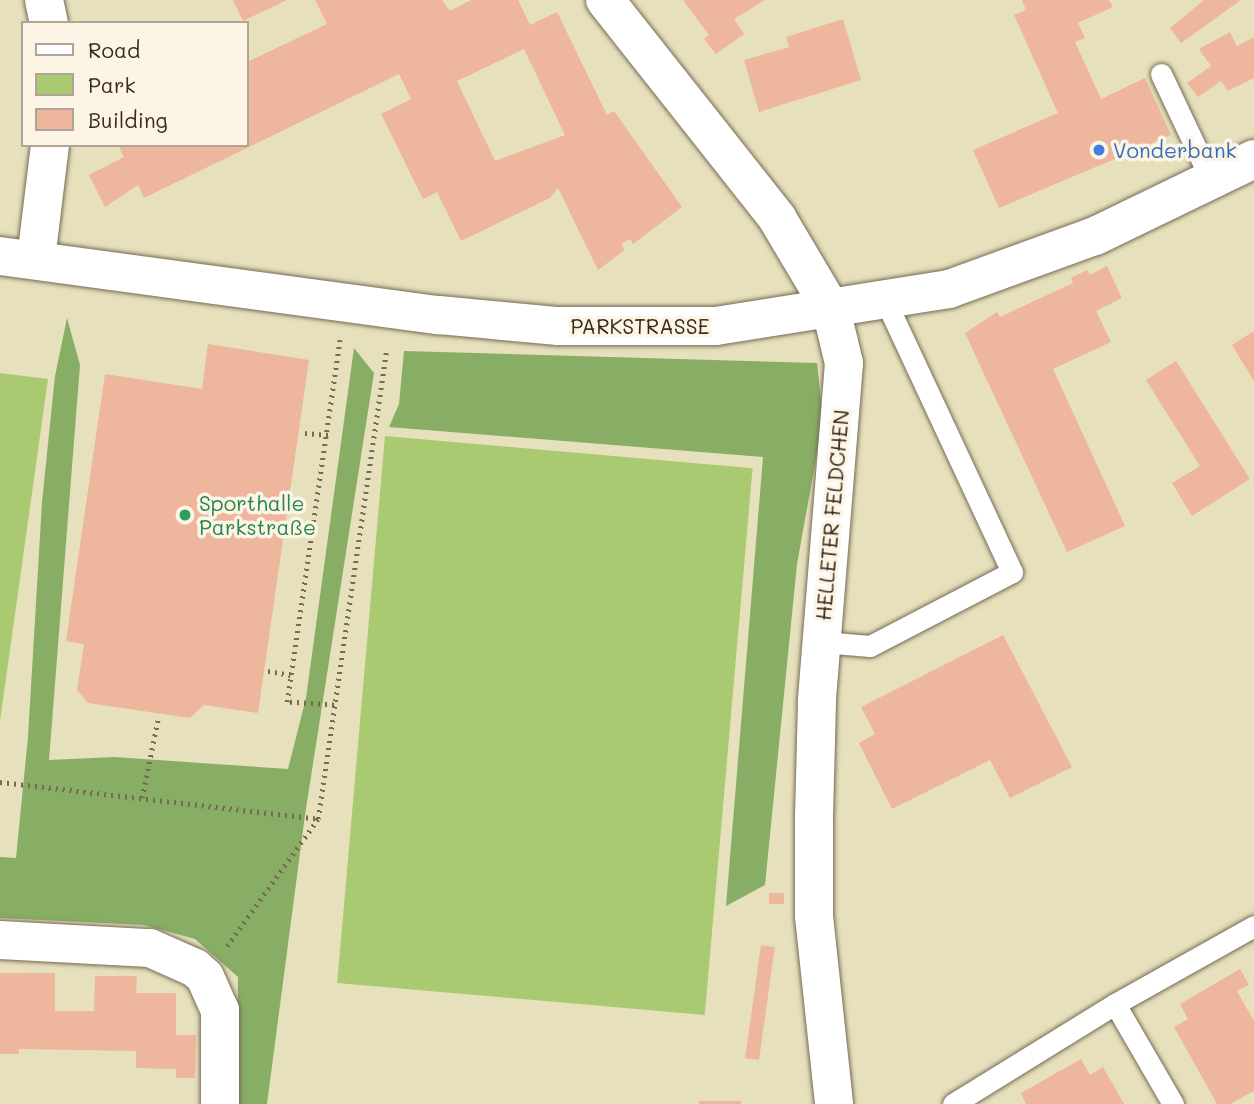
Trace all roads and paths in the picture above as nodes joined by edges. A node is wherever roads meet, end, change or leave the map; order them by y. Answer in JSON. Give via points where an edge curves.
{"nodes":[{"id":1,"x":44,"y":0,"type":"edge"},
{"id":2,"x":606,"y":0,"type":"edge"},
{"id":3,"x":49,"y":21,"type":"edge"},
{"id":4,"x":1161,"y":74,"type":"dead end"},
{"id":5,"x":49,"y":147,"type":"edge"},
{"id":6,"x":1254,"y":159,"type":"edge"},
{"id":7,"x":1211,"y":180,"type":"junction"},
{"id":8,"x":18,"y":257,"type":"edge"},
{"id":9,"x":885,"y":300,"type":"junction"},
{"id":10,"x":344,"y":301,"type":"junction"},
{"id":11,"x":393,"y":309,"type":"junction"},
{"id":12,"x":831,"y":309,"type":"junction"},
{"id":13,"x":304,"y":433,"type":"dead end"},
{"id":14,"x":328,"y":435,"type":"junction"},
{"id":15,"x":288,"y":530,"type":"dead end"},
{"id":16,"x":313,"y":534,"type":"junction"},
{"id":17,"x":822,"y":642,"type":"junction"},
{"id":18,"x":268,"y":671,"type":"dead end"},
{"id":19,"x":291,"y":675,"type":"junction"},
{"id":20,"x":334,"y":705,"type":"junction"},
{"id":21,"x":158,"y":719,"type":"dead end"},
{"id":22,"x":0,"y":782,"type":"edge"},
{"id":23,"x":142,"y":798,"type":"junction"},
{"id":24,"x":317,"y":819,"type":"junction"},
{"id":25,"x":1254,"y":926,"type":"edge"},
{"id":26,"x":0,"y":940,"type":"edge"},
{"id":27,"x":205,"y":977,"type":"junction"},
{"id":28,"x":1115,"y":1004,"type":"junction"},
{"id":29,"x":220,"y":1104,"type":"edge"},
{"id":30,"x":834,"y":1104,"type":"edge"},
{"id":31,"x":953,"y":1104,"type":"edge"},
{"id":32,"x":1173,"y":1104,"type":"edge"}],
"edges":[{"from":1,"to":3,"type":"street"},
{"from":2,"to":12,"type":"street","name":"HELLETER FELDCHEN","via":[[777,218]]},
{"from":4,"to":7,"type":"lane"},
{"from":5,"to":8,"type":"street"},
{"from":6,"to":7,"type":"street","name":"PARKSTRASSE"},
{"from":7,"to":9,"type":"street","name":"PARKSTRASSE","via":[[1018,267],[949,289]]},
{"from":8,"to":10,"type":"street","name":"PARKSTRASSE"},
{"from":9,"to":12,"type":"street","name":"PARKSTRASSE"},
{"from":9,"to":17,"type":"lane","via":[[1012,572],[870,646]]},
{"from":10,"to":11,"type":"street","name":"PARKSTRASSE"},
{"from":10,"to":14,"type":"path"},
{"from":11,"to":12,"type":"street","name":"PARKSTRASSE","via":[[558,326],[638,328],[716,326]]},
{"from":11,"to":20,"type":"path"},
{"from":12,"to":17,"type":"street","name":"HELLETER FELDCHEN","via":[[844,363]]},
{"from":13,"to":14,"type":"path"},
{"from":14,"to":16,"type":"path"},
{"from":15,"to":16,"type":"path"},
{"from":16,"to":19,"type":"path"},
{"from":17,"to":30,"type":"street","name":"HELLETER FELDCHEN","via":[[814,916]]},
{"from":18,"to":19,"type":"path"},
{"from":19,"to":20,"type":"path","via":[[287,702]]},
{"from":20,"to":24,"type":"path"},
{"from":21,"to":23,"type":"path"},
{"from":22,"to":23,"type":"path"},
{"from":23,"to":24,"type":"path"},
{"from":24,"to":27,"type":"path"},
{"from":25,"to":28,"type":"lane"},
{"from":26,"to":27,"type":"street","via":[[150,948],[181,959]]},
{"from":27,"to":29,"type":"street","via":[[220,1010]]},
{"from":28,"to":31,"type":"lane"},
{"from":28,"to":32,"type":"lane"}]}
